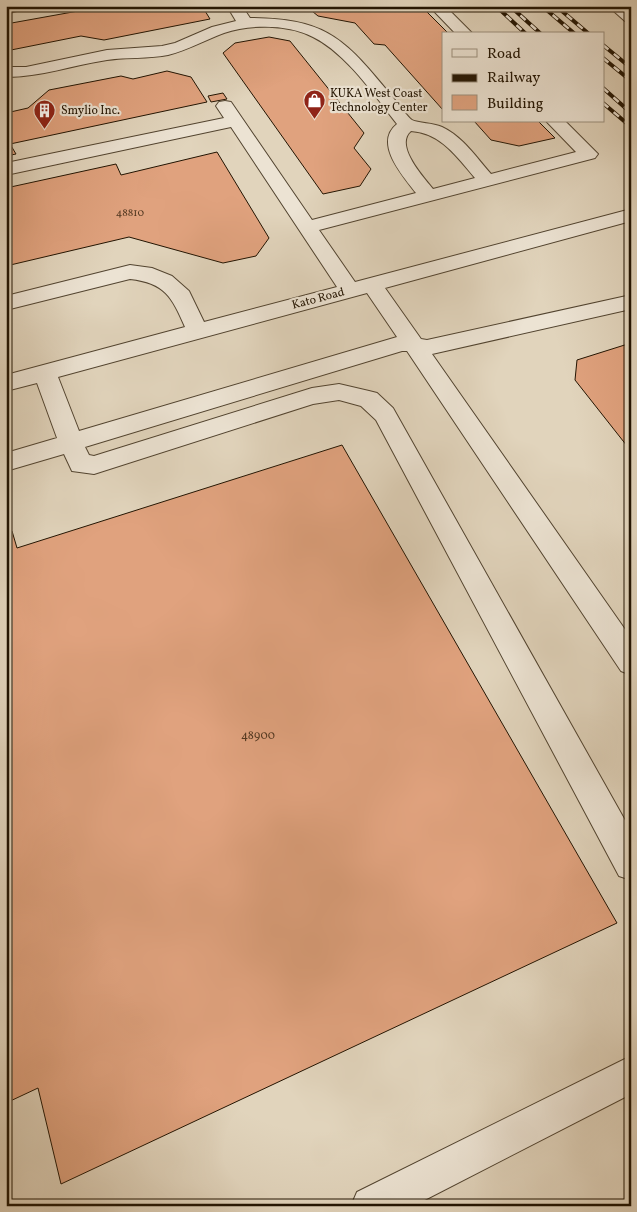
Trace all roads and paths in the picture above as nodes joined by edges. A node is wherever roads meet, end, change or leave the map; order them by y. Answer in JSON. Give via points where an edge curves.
{"nodes":[{"id":1,"x":20,"y":6,"type":"edge"},
{"id":2,"x":234,"y":6,"type":"edge"},
{"id":3,"x":436,"y":6,"type":"edge"},
{"id":4,"x":615,"y":6,"type":"edge"},
{"id":5,"x":6,"y":8,"type":"edge"},
{"id":6,"x":631,"y":19,"type":"edge"},
{"id":7,"x":245,"y":23,"type":"junction"},
{"id":8,"x":463,"y":32,"type":"edge"},
{"id":9,"x":6,"y":72,"type":"edge"},
{"id":10,"x":26,"y":72,"type":"junction"},
{"id":11,"x":6,"y":89,"type":"edge"},
{"id":12,"x":224,"y":105,"type":"dead end"},
{"id":13,"x":235,"y":121,"type":"junction"},
{"id":14,"x":556,"y":122,"type":"edge"},
{"id":15,"x":407,"y":125,"type":"junction"},
{"id":16,"x":6,"y":168,"type":"edge"},
{"id":17,"x":488,"y":180,"type":"junction"},
{"id":18,"x":428,"y":196,"type":"junction"},
{"id":19,"x":631,"y":215,"type":"edge"},
{"id":20,"x":307,"y":227,"type":"junction"},
{"id":21,"x":372,"y":284,"type":"junction"},
{"id":22,"x":350,"y":290,"type":"junction"},
{"id":23,"x":6,"y":302,"type":"edge"},
{"id":24,"x":631,"y":302,"type":"edge"},
{"id":25,"x":197,"y":331,"type":"junction"},
{"id":26,"x":414,"y":346,"type":"junction"},
{"id":27,"x":45,"y":372,"type":"junction"},
{"id":28,"x":6,"y":383,"type":"edge"},
{"id":29,"x":71,"y":443,"type":"junction"},
{"id":30,"x":6,"y":462,"type":"edge"},
{"id":31,"x":628,"y":651,"type":"edge"},
{"id":32,"x":631,"y":864,"type":"edge"},
{"id":33,"x":631,"y":1074,"type":"edge"},
{"id":34,"x":370,"y":1206,"type":"edge"}],
"edges":[{"from":1,"to":5,"type":"street"},
{"from":2,"to":7,"type":"street"},
{"from":3,"to":8,"type":"street"},
{"from":4,"to":6,"type":"street"},
{"from":7,"to":10,"type":"street","via":[[218,30],[180,47],[107,56]]},
{"from":7,"to":15,"type":"street","via":[[288,25],[321,34],[340,47]]},
{"from":9,"to":10,"type":"street"},
{"from":10,"to":11,"type":"street","via":[[19,83]]},
{"from":12,"to":13,"type":"street"},
{"from":13,"to":16,"type":"street"},
{"from":13,"to":20,"type":"street"},
{"from":14,"to":17,"type":"street","via":[[589,154]]},
{"from":15,"to":17,"type":"street","via":[[429,126],[442,132]]},
{"from":15,"to":18,"type":"street","via":[[398,132],[397,149]]},
{"from":17,"to":18,"type":"street"},
{"from":18,"to":20,"type":"street"},
{"from":19,"to":21,"type":"street","name":"Kato Road"},
{"from":20,"to":22,"type":"street"},
{"from":21,"to":22,"type":"street","name":"Kato Road"},
{"from":21,"to":26,"type":"street"},
{"from":22,"to":25,"type":"street","name":"Kato Road"},
{"from":23,"to":25,"type":"street","via":[[130,272],[152,275],[165,281],[182,296]]},
{"from":24,"to":26,"type":"street","via":[[427,348]]},
{"from":25,"to":27,"type":"street","name":"Kato Road"},
{"from":26,"to":29,"type":"street","via":[[402,343]]},
{"from":26,"to":31,"type":"street"},
{"from":27,"to":28,"type":"street","name":"Kato Road"},
{"from":27,"to":29,"type":"street"},
{"from":29,"to":30,"type":"street"},
{"from":29,"to":32,"type":"street","via":[[81,464],[94,465],[312,396],[339,392],[369,399],[385,414]]},
{"from":33,"to":34,"type":"street"}]}
